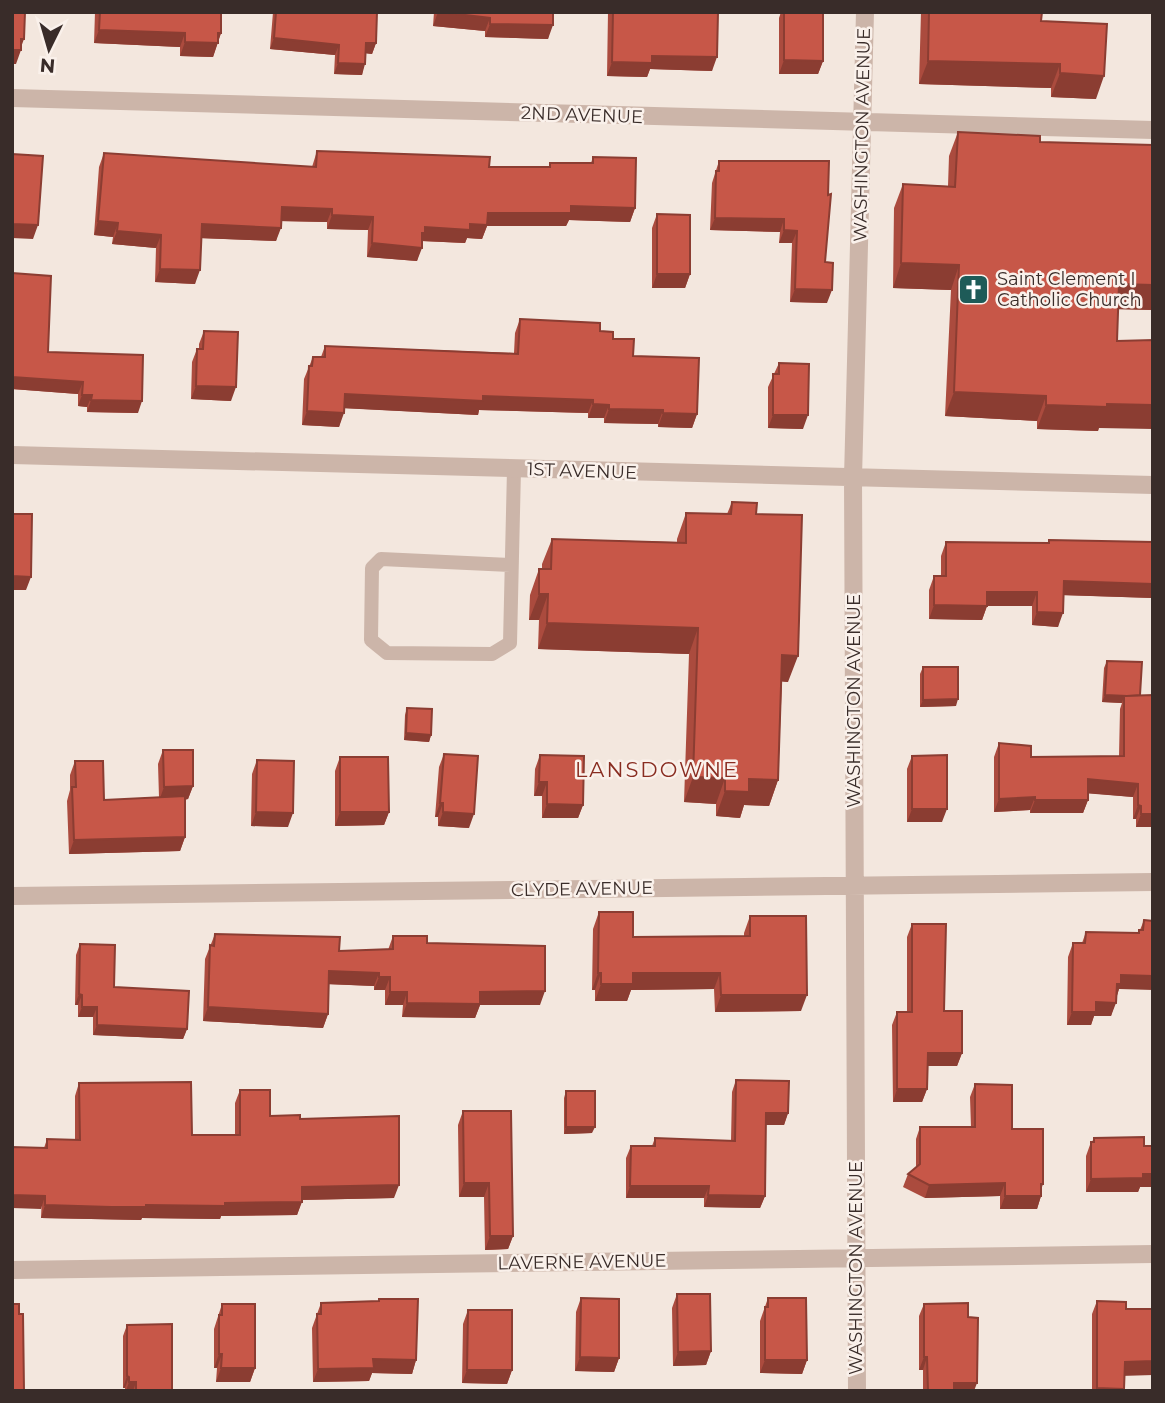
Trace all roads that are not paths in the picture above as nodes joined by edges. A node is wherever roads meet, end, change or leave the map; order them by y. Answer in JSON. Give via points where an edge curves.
{"nodes":[{"id":1,"x":865,"y":12,"type":"edge"},
{"id":2,"x":12,"y":98,"type":"edge"},
{"id":3,"x":862,"y":123,"type":"junction"},
{"id":4,"x":1153,"y":130,"type":"edge"},
{"id":5,"x":12,"y":455,"type":"edge"},
{"id":6,"x":514,"y":469,"type":"junction"},
{"id":7,"x":853,"y":478,"type":"junction"},
{"id":8,"x":1153,"y":485,"type":"edge"},
{"id":9,"x":511,"y":565,"type":"junction"},
{"id":10,"x":1153,"y":882,"type":"edge"},
{"id":11,"x":855,"y":885,"type":"junction"},
{"id":12,"x":12,"y":896,"type":"edge"},
{"id":13,"x":1153,"y":1254,"type":"edge"},
{"id":14,"x":855,"y":1258,"type":"junction"},
{"id":15,"x":12,"y":1270,"type":"edge"},
{"id":16,"x":857,"y":1391,"type":"edge"}],
"edges":[{"from":1,"to":3,"type":"street","name":"WASHINGTON AVENUE"},
{"from":2,"to":3,"type":"street","name":"2ND AVENUE"},
{"from":3,"to":4,"type":"street","name":"2ND AVENUE"},
{"from":3,"to":7,"type":"street","name":"WASHINGTON AVENUE"},
{"from":5,"to":6,"type":"street","name":"1ST AVENUE"},
{"from":6,"to":7,"type":"street","name":"1ST AVENUE"},
{"from":6,"to":9,"type":"lane"},
{"from":7,"to":8,"type":"street","name":"1ST AVENUE"},
{"from":7,"to":11,"type":"street","name":"WASHINGTON AVENUE"},
{"from":9,"to":9,"type":"lane","via":[[381,559],[372,568],[372,640],[387,653],[492,654],[510,643]]},
{"from":10,"to":11,"type":"street","name":"CLYDE AVENUE"},
{"from":11,"to":12,"type":"street","name":"CLYDE AVENUE"},
{"from":11,"to":14,"type":"street","name":"WASHINGTON AVENUE"},
{"from":13,"to":14,"type":"street","name":"LAVERNE AVENUE"},
{"from":14,"to":15,"type":"street","name":"LAVERNE AVENUE"},
{"from":14,"to":16,"type":"street","name":"WASHINGTON AVENUE"}]}
